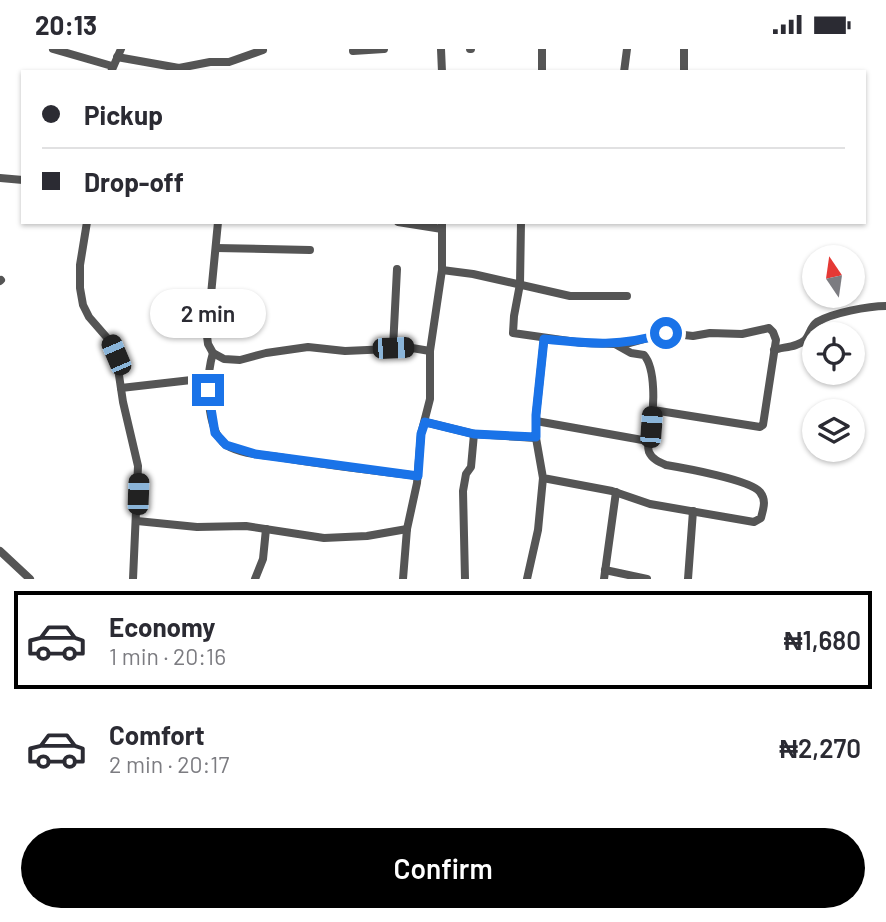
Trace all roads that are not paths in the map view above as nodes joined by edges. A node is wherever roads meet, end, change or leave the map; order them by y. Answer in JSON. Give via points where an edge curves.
{"nodes":[{"id":1,"x":53,"y":49,"type":"edge"},
{"id":2,"x":384,"y":49,"type":"edge"},
{"id":3,"x":441,"y":49,"type":"edge"},
{"id":4,"x":542,"y":49,"type":"edge"},
{"id":5,"x":627,"y":49,"type":"edge"},
{"id":6,"x":684,"y":49,"type":"edge"},
{"id":7,"x":263,"y":50,"type":"edge"},
{"id":8,"x":353,"y":51,"type":"dead end"},
{"id":9,"x":119,"y":53,"type":"edge"},
{"id":10,"x":111,"y":69,"type":"edge"},
{"id":11,"x":442,"y":70,"type":"edge"},
{"id":12,"x":542,"y":70,"type":"edge"},
{"id":13,"x":624,"y":70,"type":"edge"},
{"id":14,"x":684,"y":70,"type":"edge"},
{"id":15,"x":0,"y":178,"type":"edge"},
{"id":16,"x":21,"y":180,"type":"edge"},
{"id":17,"x":87,"y":224,"type":"edge"},
{"id":18,"x":218,"y":224,"type":"edge"},
{"id":19,"x":420,"y":224,"type":"edge"},
{"id":20,"x":521,"y":224,"type":"edge"},
{"id":21,"x":442,"y":226,"type":"edge"},
{"id":22,"x":216,"y":248,"type":"junction"},
{"id":23,"x":310,"y":250,"type":"dead end"},
{"id":24,"x":397,"y":269,"type":"dead end"},
{"id":25,"x":442,"y":271,"type":"junction"},
{"id":26,"x":520,"y":284,"type":"junction"},
{"id":27,"x":627,"y":296,"type":"dead end"},
{"id":28,"x":886,"y":306,"type":"edge"},
{"id":29,"x":544,"y":339,"type":"junction"},
{"id":30,"x":615,"y":344,"type":"junction"},
{"id":31,"x":393,"y":348,"type":"junction"},
{"id":32,"x":774,"y":349,"type":"junction"},
{"id":33,"x":430,"y":351,"type":"junction"},
{"id":34,"x":213,"y":353,"type":"junction"},
{"id":35,"x":209,"y":378,"type":"junction"},
{"id":36,"x":121,"y":388,"type":"junction"},
{"id":37,"x":653,"y":410,"type":"junction"},
{"id":38,"x":536,"y":421,"type":"junction"},
{"id":39,"x":425,"y":422,"type":"junction"},
{"id":40,"x":474,"y":434,"type":"junction"},
{"id":41,"x":536,"y":437,"type":"junction"},
{"id":42,"x":648,"y":442,"type":"junction"},
{"id":43,"x":418,"y":476,"type":"junction"},
{"id":44,"x":543,"y":478,"type":"junction"},
{"id":45,"x":616,"y":492,"type":"junction"},
{"id":46,"x":692,"y":511,"type":"junction"},
{"id":47,"x":137,"y":521,"type":"junction"},
{"id":48,"x":266,"y":529,"type":"junction"},
{"id":49,"x":407,"y":529,"type":"junction"},
{"id":50,"x":0,"y":551,"type":"edge"},
{"id":51,"x":605,"y":575,"type":"edge"},
{"id":52,"x":30,"y":579,"type":"edge"},
{"id":53,"x":133,"y":579,"type":"edge"},
{"id":54,"x":255,"y":579,"type":"edge"},
{"id":55,"x":403,"y":579,"type":"edge"},
{"id":56,"x":465,"y":579,"type":"edge"},
{"id":57,"x":527,"y":579,"type":"edge"},
{"id":58,"x":647,"y":579,"type":"edge"},
{"id":59,"x":688,"y":579,"type":"edge"}],
"edges":[{"from":1,"to":10,"type":"street"},
{"from":2,"to":8,"type":"street"},
{"from":3,"to":11,"type":"street"},
{"from":4,"to":12,"type":"street"},
{"from":5,"to":13,"type":"street"},
{"from":6,"to":14,"type":"street"},
{"from":7,"to":9,"type":"street","via":[[229,62],[179,68]]},
{"from":9,"to":10,"type":"street"},
{"from":15,"to":16,"type":"street"},
{"from":17,"to":36,"type":"street","via":[[80,265],[82,296],[89,317],[112,347]]},
{"from":18,"to":22,"type":"street"},
{"from":19,"to":21,"type":"street"},
{"from":20,"to":26,"type":"street"},
{"from":21,"to":25,"type":"street"},
{"from":22,"to":23,"type":"street"},
{"from":22,"to":34,"type":"street","via":[[207,336]]},
{"from":24,"to":31,"type":"street"},
{"from":25,"to":26,"type":"street"},
{"from":25,"to":33,"type":"street"},
{"from":26,"to":27,"type":"street","via":[[570,296]]},
{"from":26,"to":29,"type":"street","via":[[513,333]]},
{"from":28,"to":32,"type":"street","via":[[817,322],[806,339]]},
{"from":29,"to":30,"type":"street"},
{"from":29,"to":38,"type":"street"},
{"from":30,"to":32,"type":"street","via":[[666,333],[742,334],[769,328],[776,340]]},
{"from":30,"to":37,"type":"street","via":[[647,359]]},
{"from":31,"to":33,"type":"street"},
{"from":31,"to":34,"type":"street","via":[[345,351],[308,347],[240,360]]},
{"from":32,"to":37,"type":"street","via":[[760,427]]},
{"from":33,"to":39,"type":"street"},
{"from":34,"to":35,"type":"street"},
{"from":35,"to":36,"type":"street"},
{"from":35,"to":43,"type":"street","via":[[215,433],[233,448]]},
{"from":36,"to":47,"type":"street","via":[[138,466]]},
{"from":37,"to":42,"type":"street"},
{"from":38,"to":41,"type":"street"},
{"from":38,"to":42,"type":"street"},
{"from":39,"to":40,"type":"street"},
{"from":39,"to":43,"type":"street"},
{"from":40,"to":41,"type":"street"},
{"from":40,"to":56,"type":"street","via":[[463,491]]},
{"from":41,"to":44,"type":"street"},
{"from":42,"to":46,"type":"street","via":[[655,460],[747,484],[760,491],[765,504],[761,518],[754,522]]},
{"from":43,"to":49,"type":"street"},
{"from":44,"to":45,"type":"street"},
{"from":44,"to":57,"type":"street"},
{"from":45,"to":46,"type":"street"},
{"from":45,"to":51,"type":"street"},
{"from":46,"to":59,"type":"street"},
{"from":47,"to":48,"type":"street"},
{"from":47,"to":53,"type":"street"},
{"from":48,"to":49,"type":"street","via":[[324,538]]},
{"from":48,"to":54,"type":"street","via":[[263,559]]},
{"from":49,"to":55,"type":"street"},
{"from":50,"to":52,"type":"street"},
{"from":51,"to":58,"type":"street"}]}
